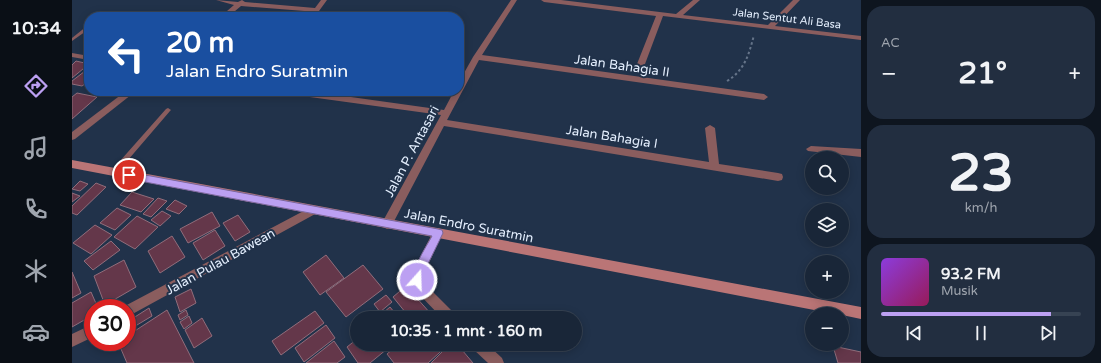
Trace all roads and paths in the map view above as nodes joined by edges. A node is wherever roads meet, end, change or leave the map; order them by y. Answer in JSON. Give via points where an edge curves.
{"nodes":[{"id":1,"x":219,"y":0,"type":"edge"},
{"id":2,"x":324,"y":0,"type":"edge"},
{"id":3,"x":514,"y":0,"type":"edge"},
{"id":4,"x":544,"y":0,"type":"edge"},
{"id":5,"x":597,"y":0,"type":"edge"},
{"id":6,"x":697,"y":0,"type":"edge"},
{"id":7,"x":797,"y":0,"type":"edge"},
{"id":8,"x":242,"y":2,"type":"edge"},
{"id":9,"x":589,"y":5,"type":"junction"},
{"id":10,"x":230,"y":12,"type":"edge"},
{"id":11,"x":660,"y":14,"type":"junction"},
{"id":12,"x":677,"y":16,"type":"junction"},
{"id":13,"x":756,"y":26,"type":"junction"},
{"id":14,"x":770,"y":27,"type":"junction"},
{"id":15,"x":84,"y":32,"type":"edge"},
{"id":16,"x":861,"y":38,"type":"edge"},
{"id":17,"x":72,"y":40,"type":"edge"},
{"id":18,"x":72,"y":55,"type":"edge"},
{"id":19,"x":84,"y":57,"type":"edge"},
{"id":20,"x":477,"y":57,"type":"junction"},
{"id":21,"x":641,"y":64,"type":"dead end"},
{"id":22,"x":464,"y":80,"type":"edge"},
{"id":23,"x":710,"y":89,"type":"junction"},
{"id":24,"x":125,"y":96,"type":"edge"},
{"id":25,"x":318,"y":96,"type":"edge"},
{"id":26,"x":455,"y":96,"type":"edge"},
{"id":27,"x":764,"y":97,"type":"dead end"},
{"id":28,"x":168,"y":110,"type":"dead end"},
{"id":29,"x":443,"y":117,"type":"junction"},
{"id":30,"x":710,"y":128,"type":"dead end"},
{"id":31,"x":72,"y":137,"type":"edge"},
{"id":32,"x":811,"y":149,"type":"dead end"},
{"id":33,"x":861,"y":153,"type":"edge"},
{"id":34,"x":72,"y":164,"type":"edge"},
{"id":35,"x":714,"y":166,"type":"junction"},
{"id":36,"x":114,"y":172,"type":"junction"},
{"id":37,"x":778,"y":177,"type":"dead end"},
{"id":38,"x":313,"y":210,"type":"junction"},
{"id":39,"x":387,"y":224,"type":"junction"},
{"id":40,"x":438,"y":233,"type":"junction"},
{"id":41,"x":136,"y":306,"type":"edge"},
{"id":42,"x":445,"y":311,"type":"edge"},
{"id":43,"x":861,"y":313,"type":"edge"},
{"id":44,"x":84,"y":335,"type":"edge"},
{"id":45,"x":72,"y":342,"type":"edge"},
{"id":46,"x":485,"y":351,"type":"edge"},
{"id":47,"x":497,"y":363,"type":"edge"}],
"edges":[{"from":1,"to":8,"type":"street"},
{"from":2,"to":8,"type":"street","via":[[317,10]]},
{"from":3,"to":20,"type":"street","name":"Jalan P. Antasari"},
{"from":4,"to":9,"type":"street","name":"Jalan Sentut Ali Basa"},
{"from":5,"to":9,"type":"street"},
{"from":6,"to":12,"type":"street"},
{"from":7,"to":14,"type":"street"},
{"from":8,"to":10,"type":"street"},
{"from":9,"to":11,"type":"street","name":"Jalan Sentut Ali Basa"},
{"from":11,"to":12,"type":"street","name":"Jalan Sentut Ali Basa"},
{"from":11,"to":21,"type":"street"},
{"from":12,"to":13,"type":"street","name":"Jalan Sentut Ali Basa"},
{"from":13,"to":14,"type":"street","name":"Jalan Sentut Ali Basa"},
{"from":13,"to":23,"type":"path","via":[[747,62],[734,78]]},
{"from":14,"to":16,"type":"street","name":"Jalan Sentut Ali Basa"},
{"from":15,"to":17,"type":"lane"},
{"from":18,"to":19,"type":"street"},
{"from":20,"to":22,"type":"street","name":"Jalan P. Antasari"},
{"from":20,"to":23,"type":"street","name":"Jalan Bahagia II"},
{"from":23,"to":27,"type":"street","name":"Jalan Bahagia II"},
{"from":24,"to":31,"type":"street"},
{"from":25,"to":29,"type":"street","name":"Jalan Bahagia I"},
{"from":26,"to":29,"type":"street","name":"Jalan P. Antasari"},
{"from":28,"to":36,"type":"lane"},
{"from":29,"to":35,"type":"street","name":"Jalan Bahagia I"},
{"from":29,"to":39,"type":"street","name":"Jalan P. Antasari"},
{"from":30,"to":35,"type":"street"},
{"from":32,"to":33,"type":"street"},
{"from":34,"to":36,"type":"main road","name":"Jalan Endro Suratmin"},
{"from":35,"to":37,"type":"street","name":"Jalan Bahagia I"},
{"from":36,"to":38,"type":"main road","name":"Jalan Endro Suratmin"},
{"from":38,"to":39,"type":"main road","name":"Jalan Endro Suratmin"},
{"from":38,"to":41,"type":"street","name":"Jalan Pulau Bawean"},
{"from":39,"to":40,"type":"main road","name":"Jalan Endro Suratmin"},
{"from":40,"to":42,"type":"street","via":[[417,280],[422,289]]},
{"from":40,"to":43,"type":"main road","name":"Jalan Endro Suratmin"},
{"from":44,"to":45,"type":"street"},
{"from":46,"to":47,"type":"street"}]}
